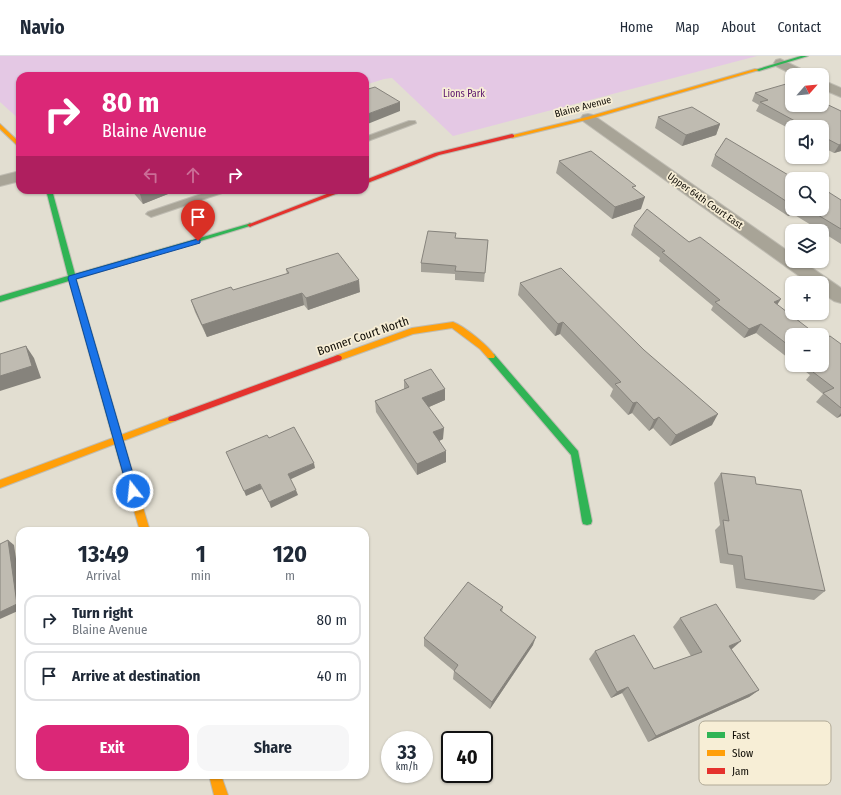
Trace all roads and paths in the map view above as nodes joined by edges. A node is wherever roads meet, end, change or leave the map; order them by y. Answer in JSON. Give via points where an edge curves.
{"nodes":[{"id":1,"x":806,"y":56,"type":"edge"},
{"id":2,"x":780,"y":64,"type":"junction"},
{"id":3,"x":788,"y":68,"type":"edge"},
{"id":4,"x":829,"y":87,"type":"edge"},
{"id":5,"x":841,"y":93,"type":"edge"},
{"id":6,"x":588,"y":118,"type":"junction"},
{"id":7,"x":412,"y":123,"type":"dead end"},
{"id":8,"x":0,"y":126,"type":"edge"},
{"id":9,"x":369,"y":139,"type":"edge"},
{"id":10,"x":16,"y":142,"type":"edge"},
{"id":11,"x":16,"y":177,"type":"edge"},
{"id":12,"x":369,"y":180,"type":"edge"},
{"id":13,"x":0,"y":181,"type":"edge"},
{"id":14,"x":50,"y":194,"type":"edge"},
{"id":15,"x":210,"y":194,"type":"edge"},
{"id":16,"x":325,"y":194,"type":"edge"},
{"id":17,"x":151,"y":214,"type":"dead end"},
{"id":18,"x":812,"y":276,"type":"edge"},
{"id":19,"x":72,"y":278,"type":"junction"},
{"id":20,"x":829,"y":288,"type":"edge"},
{"id":21,"x":841,"y":297,"type":"edge"},
{"id":22,"x":0,"y":298,"type":"edge"},
{"id":23,"x":118,"y":438,"type":"junction"},
{"id":24,"x":0,"y":484,"type":"edge"},
{"id":25,"x":587,"y":521,"type":"dead end"},
{"id":26,"x":144,"y":527,"type":"edge"},
{"id":27,"x":216,"y":779,"type":"edge"},
{"id":28,"x":221,"y":795,"type":"edge"}],
"edges":[{"from":1,"to":2,"type":"street","name":"Blaine Avenue"},
{"from":2,"to":3,"type":"street"},
{"from":2,"to":6,"type":"street","name":"Blaine Avenue"},
{"from":4,"to":5,"type":"street"},
{"from":6,"to":12,"type":"street","name":"Blaine Avenue","via":[[437,154]]},
{"from":6,"to":18,"type":"street","name":"Upper 64th Court East"},
{"from":7,"to":9,"type":"lane"},
{"from":8,"to":10,"type":"street"},
{"from":11,"to":13,"type":"street"},
{"from":14,"to":19,"type":"street"},
{"from":15,"to":17,"type":"lane"},
{"from":16,"to":19,"type":"street","via":[[243,228]]},
{"from":19,"to":22,"type":"street"},
{"from":19,"to":23,"type":"street"},
{"from":20,"to":21,"type":"street","name":"Upper 64th Court East"},
{"from":23,"to":24,"type":"street","name":"Bonner Court North"},
{"from":23,"to":25,"type":"street","name":"Bonner Court North","via":[[412,331],[452,325],[484,347],[575,454]]},
{"from":23,"to":26,"type":"street"},
{"from":27,"to":28,"type":"street"}]}
